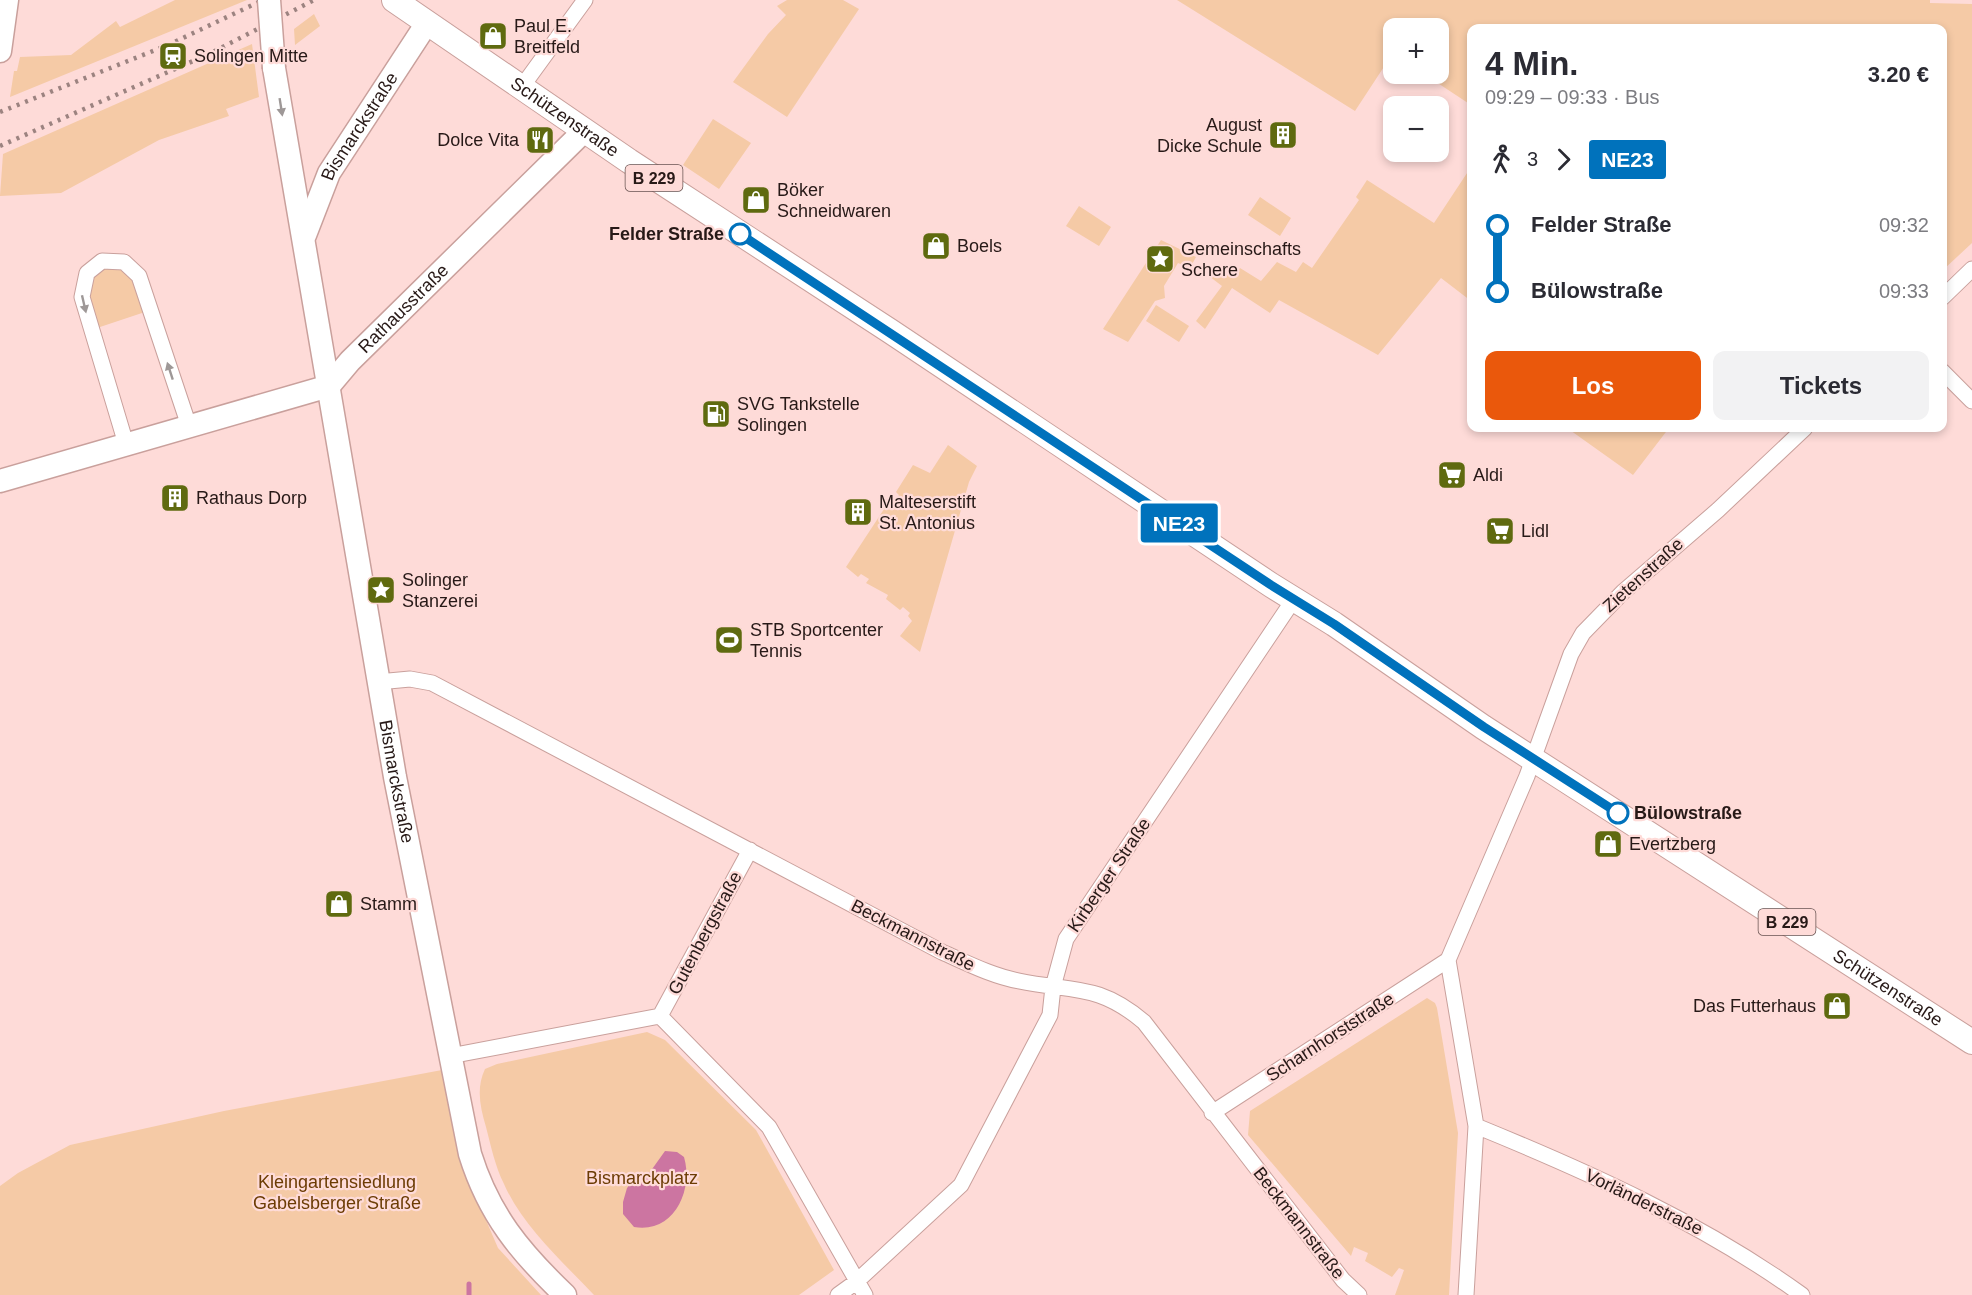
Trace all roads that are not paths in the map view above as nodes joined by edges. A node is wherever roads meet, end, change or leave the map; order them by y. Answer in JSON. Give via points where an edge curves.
{"nodes":[{"id":1,"x":7,"y":0,"type":"edge"},
{"id":2,"x":269,"y":0,"type":"edge"},
{"id":3,"x":585,"y":0,"type":"edge"},
{"id":4,"x":400,"y":4,"type":"edge"},
{"id":5,"x":427,"y":23,"type":"junction"},
{"id":6,"x":0,"y":50,"type":"edge"},
{"id":7,"x":521,"y":88,"type":"junction"},
{"id":8,"x":584,"y":131,"type":"junction"},
{"id":9,"x":305,"y":237,"type":"junction"},
{"id":10,"x":1972,"y":269,"type":"edge"},
{"id":11,"x":1947,"y":293,"type":"edge"},
{"id":12,"x":1947,"y":376,"type":"edge"},
{"id":13,"x":329,"y":386,"type":"junction"},
{"id":14,"x":1972,"y":401,"type":"edge"},
{"id":15,"x":189,"y":426,"type":"junction"},
{"id":16,"x":1801,"y":432,"type":"edge"},
{"id":17,"x":126,"y":444,"type":"junction"},
{"id":18,"x":0,"y":480,"type":"edge"},
{"id":19,"x":1294,"y":599,"type":"junction"},
{"id":20,"x":378,"y":682,"type":"junction"},
{"id":21,"x":1534,"y":758,"type":"junction"},
{"id":22,"x":750,"y":850,"type":"junction"},
{"id":23,"x":1448,"y":960,"type":"junction"},
{"id":24,"x":1053,"y":987,"type":"junction"},
{"id":25,"x":660,"y":1016,"type":"junction"},
{"id":26,"x":1972,"y":1042,"type":"edge"},
{"id":27,"x":450,"y":1056,"type":"junction"},
{"id":28,"x":1212,"y":1113,"type":"junction"},
{"id":29,"x":1476,"y":1126,"type":"junction"},
{"id":30,"x":861,"y":1289,"type":"edge"},
{"id":31,"x":565,"y":1295,"type":"edge"},
{"id":32,"x":838,"y":1295,"type":"edge"},
{"id":33,"x":1359,"y":1295,"type":"edge"},
{"id":34,"x":1466,"y":1295,"type":"edge"},
{"id":35,"x":1802,"y":1295,"type":"edge"}],
"edges":[{"from":1,"to":6,"type":"main road"},
{"from":2,"to":9,"type":"main road","name":"Bismarckstraße","one_way":true,"bridge":true,"via":[[274,68]]},
{"from":3,"to":7,"type":"street"},
{"from":4,"to":5,"type":"main road","name":"Schützenstraße","number":"B 229"},
{"from":5,"to":7,"type":"main road","name":"Schützenstraße","number":"B 229"},
{"from":5,"to":9,"type":"main road","name":"Bismarckstraße","via":[[329,173]]},
{"from":7,"to":8,"type":"main road","name":"Schützenstraße","number":"B 229"},
{"from":8,"to":13,"type":"main road","name":"Rathausstraße"},
{"from":8,"to":19,"type":"main road","name":"Schützenstraße","number":"B 229"},
{"from":9,"to":13,"type":"main road","name":"Bismarckstraße"},
{"from":10,"to":11,"type":"street"},
{"from":12,"to":14,"type":"street"},
{"from":13,"to":15,"type":"main road"},
{"from":13,"to":20,"type":"main road","name":"Bismarckstraße"},
{"from":15,"to":17,"type":"main road"},
{"from":15,"to":17,"type":"street","one_way":true,"via":[[139,276],[124,262],[102,261],[87,273],[82,297]]},
{"from":16,"to":21,"type":"street","name":"Zietenstraße","via":[[1623,591],[1583,633],[1571,654]]},
{"from":17,"to":18,"type":"main road"},
{"from":19,"to":21,"type":"main road","name":"Schützenstraße","number":"B 229"},
{"from":19,"to":24,"type":"street","name":"Kirberger Straße","via":[[1066,939]]},
{"from":20,"to":22,"type":"street","name":"Beckmannstraße","via":[[410,679],[432,683]]},
{"from":20,"to":27,"type":"main road","name":"Bismarckstraße"},
{"from":21,"to":23,"type":"street"},
{"from":21,"to":26,"type":"main road","name":"Schützenstraße","number":"B 229"},
{"from":22,"to":24,"type":"street","name":"Beckmannstraße","via":[[984,971]]},
{"from":22,"to":25,"type":"street","name":"Gutenbergstraße"},
{"from":23,"to":28,"type":"street","name":"Scharnhorststraße"},
{"from":23,"to":29,"type":"street"},
{"from":24,"to":28,"type":"street","name":"Beckmannstraße","via":[[1092,991],[1144,1022]]},
{"from":24,"to":30,"type":"street","name":"Kirberger Straße","via":[[1050,1016],[961,1185]]},
{"from":25,"to":27,"type":"street"},
{"from":25,"to":30,"type":"street","via":[[769,1127]]},
{"from":27,"to":31,"type":"main road","name":"Bismarckstraße","via":[[470,1154],[488,1201],[510,1238]]},
{"from":28,"to":33,"type":"street","name":"Beckmannstraße","via":[[1343,1280]]},
{"from":29,"to":34,"type":"street"},
{"from":29,"to":35,"type":"street","name":"Vorländerstraße","via":[[1683,1219]]},
{"from":30,"to":32,"type":"street","name":"Kirberger Straße"}]}
